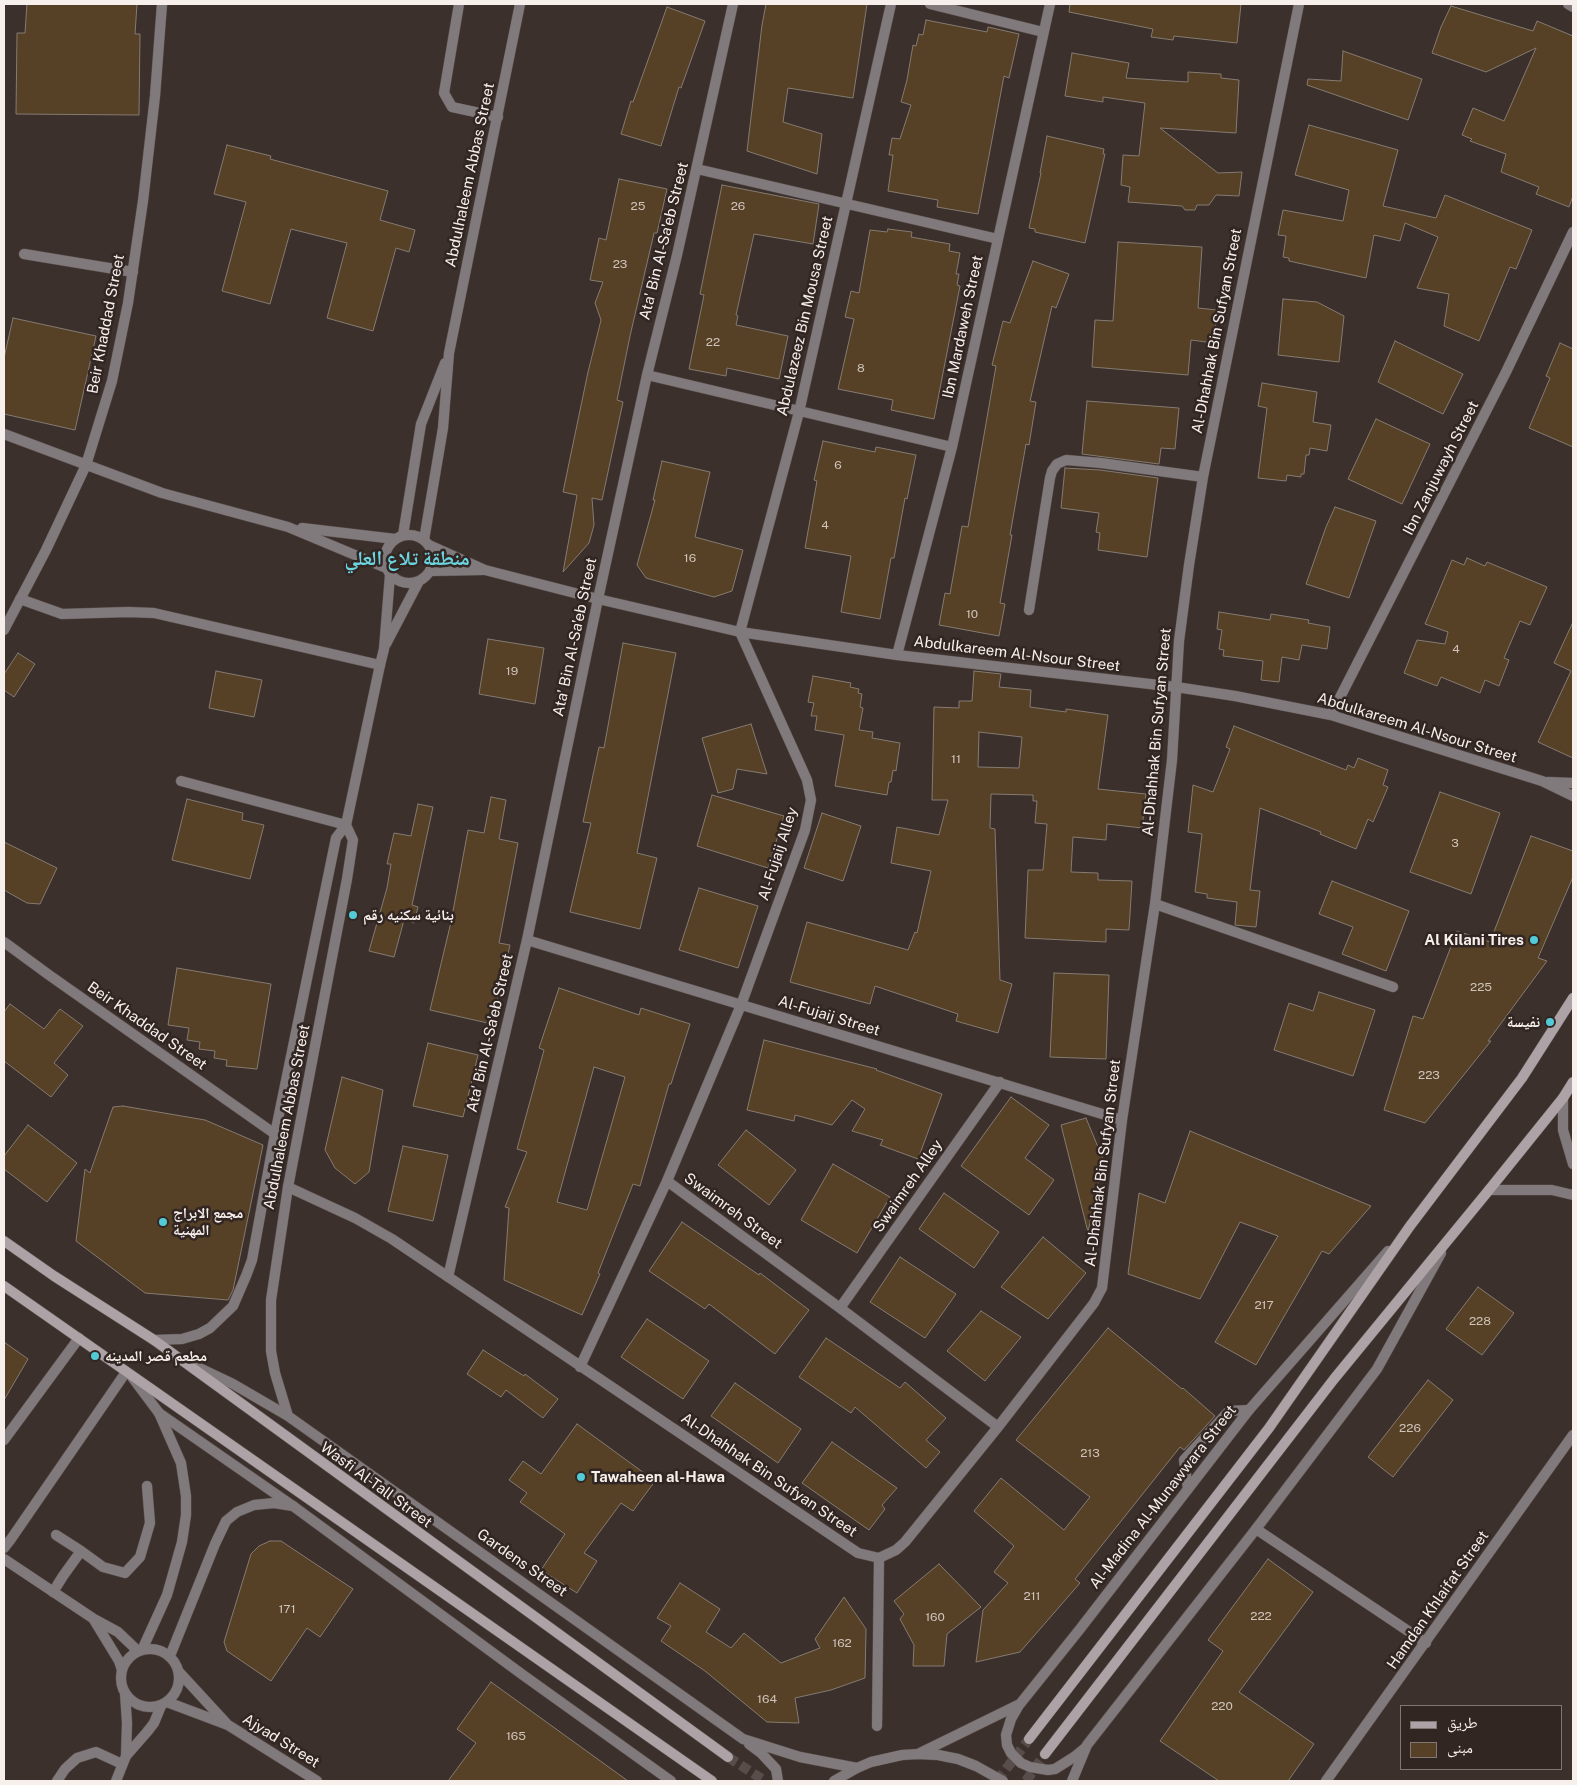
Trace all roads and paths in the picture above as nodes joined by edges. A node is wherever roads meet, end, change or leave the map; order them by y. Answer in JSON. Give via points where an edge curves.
{"nodes":[{"id":1,"x":162,"y":4,"type":"edge"},
{"id":2,"x":459,"y":4,"type":"edge"},
{"id":3,"x":520,"y":4,"type":"edge"},
{"id":4,"x":734,"y":4,"type":"edge"},
{"id":5,"x":891,"y":4,"type":"edge"},
{"id":6,"x":930,"y":4,"type":"edge"},
{"id":7,"x":1050,"y":4,"type":"edge"},
{"id":8,"x":1298,"y":4,"type":"edge"},
{"id":9,"x":1568,"y":4,"type":"edge"},
{"id":10,"x":1573,"y":6,"type":"edge"},
{"id":11,"x":1044,"y":32,"type":"junction"},
{"id":12,"x":498,"y":117,"type":"junction"},
{"id":13,"x":697,"y":169,"type":"junction"},
{"id":14,"x":846,"y":203,"type":"junction"},
{"id":15,"x":1573,"y":232,"type":"edge"},
{"id":16,"x":998,"y":239,"type":"junction"},
{"id":17,"x":24,"y":254,"type":"dead end"},
{"id":18,"x":133,"y":272,"type":"junction"},
{"id":19,"x":449,"y":353,"type":"junction"},
{"id":20,"x":646,"y":375,"type":"junction"},
{"id":21,"x":800,"y":412,"type":"junction"},
{"id":22,"x":4,"y":434,"type":"edge"},
{"id":23,"x":952,"y":447,"type":"junction"},
{"id":24,"x":86,"y":465,"type":"junction"},
{"id":25,"x":1203,"y":477,"type":"junction"},
{"id":26,"x":288,"y":527,"type":"junction"},
{"id":27,"x":399,"y":537,"type":"junction"},
{"id":28,"x":427,"y":542,"type":"junction"},
{"id":29,"x":485,"y":570,"type":"junction"},
{"id":30,"x":388,"y":571,"type":"junction"},
{"id":31,"x":430,"y":571,"type":"junction"},
{"id":32,"x":419,"y":581,"type":"junction"},
{"id":33,"x":20,"y":599,"type":"junction"},
{"id":34,"x":598,"y":599,"type":"junction"},
{"id":35,"x":1029,"y":610,"type":"dead end"},
{"id":36,"x":4,"y":630,"type":"edge"},
{"id":37,"x":740,"y":632,"type":"junction"},
{"id":38,"x":384,"y":649,"type":"junction"},
{"id":39,"x":897,"y":655,"type":"junction"},
{"id":40,"x":380,"y":665,"type":"junction"},
{"id":41,"x":1176,"y":687,"type":"junction"},
{"id":42,"x":1331,"y":715,"type":"junction"},
{"id":43,"x":1542,"y":781,"type":"junction"},
{"id":44,"x":181,"y":782,"type":"dead end"},
{"id":45,"x":1573,"y":783,"type":"edge"},
{"id":46,"x":1573,"y":796,"type":"edge"},
{"id":47,"x":346,"y":825,"type":"junction"},
{"id":48,"x":1155,"y":904,"type":"junction"},
{"id":49,"x":527,"y":940,"type":"junction"},
{"id":50,"x":4,"y":942,"type":"edge"},
{"id":51,"x":1393,"y":986,"type":"dead end"},
{"id":52,"x":1573,"y":998,"type":"edge"},
{"id":53,"x":741,"y":1005,"type":"junction"},
{"id":54,"x":1000,"y":1082,"type":"junction"},
{"id":55,"x":1573,"y":1082,"type":"edge"},
{"id":56,"x":1563,"y":1098,"type":"junction"},
{"id":57,"x":1122,"y":1120,"type":"junction"},
{"id":58,"x":274,"y":1134,"type":"junction"},
{"id":59,"x":1573,"y":1164,"type":"edge"},
{"id":60,"x":667,"y":1181,"type":"junction"},
{"id":61,"x":288,"y":1187,"type":"junction"},
{"id":62,"x":1489,"y":1190,"type":"junction"},
{"id":63,"x":1573,"y":1194,"type":"edge"},
{"id":64,"x":1410,"y":1226,"type":"junction"},
{"id":65,"x":4,"y":1241,"type":"edge"},
{"id":66,"x":1448,"y":1241,"type":"junction"},
{"id":67,"x":448,"y":1277,"type":"junction"},
{"id":68,"x":4,"y":1286,"type":"edge"},
{"id":69,"x":840,"y":1308,"type":"junction"},
{"id":70,"x":79,"y":1338,"type":"junction"},
{"id":71,"x":154,"y":1340,"type":"junction"},
{"id":72,"x":179,"y":1359,"type":"junction"},
{"id":73,"x":580,"y":1367,"type":"junction"},
{"id":74,"x":129,"y":1374,"type":"junction"},
{"id":75,"x":1249,"y":1410,"type":"junction"},
{"id":76,"x":159,"y":1413,"type":"junction"},
{"id":77,"x":288,"y":1416,"type":"junction"},
{"id":78,"x":998,"y":1427,"type":"junction"},
{"id":79,"x":1573,"y":1435,"type":"edge"},
{"id":80,"x":4,"y":1440,"type":"edge"},
{"id":81,"x":147,"y":1486,"type":"dead end"},
{"id":82,"x":1188,"y":1489,"type":"junction"},
{"id":83,"x":293,"y":1506,"type":"junction"},
{"id":84,"x":1256,"y":1529,"type":"junction"},
{"id":85,"x":56,"y":1536,"type":"dead end"},
{"id":86,"x":4,"y":1548,"type":"edge"},
{"id":87,"x":81,"y":1551,"type":"junction"},
{"id":88,"x":879,"y":1558,"type":"junction"},
{"id":89,"x":4,"y":1559,"type":"edge"},
{"id":90,"x":53,"y":1592,"type":"junction"},
{"id":91,"x":94,"y":1619,"type":"junction"},
{"id":92,"x":1426,"y":1643,"type":"junction"},
{"id":93,"x":140,"y":1651,"type":"junction"},
{"id":94,"x":170,"y":1656,"type":"junction"},
{"id":95,"x":122,"y":1670,"type":"junction"},
{"id":96,"x":179,"y":1672,"type":"junction"},
{"id":97,"x":124,"y":1693,"type":"junction"},
{"id":98,"x":164,"y":1704,"type":"junction"},
{"id":99,"x":1020,"y":1704,"type":"junction"},
{"id":100,"x":228,"y":1725,"type":"junction"},
{"id":101,"x":877,"y":1726,"type":"dead end"},
{"id":102,"x":743,"y":1739,"type":"junction"},
{"id":103,"x":1029,"y":1739,"type":"tunnel mouth"},
{"id":104,"x":1087,"y":1745,"type":"junction"},
{"id":105,"x":918,"y":1754,"type":"junction"},
{"id":106,"x":1045,"y":1754,"type":"tunnel mouth"},
{"id":107,"x":728,"y":1757,"type":"tunnel mouth"},
{"id":108,"x":124,"y":1760,"type":"junction"},
{"id":109,"x":857,"y":1768,"type":"junction"},
{"id":110,"x":57,"y":1781,"type":"edge"},
{"id":111,"x":116,"y":1781,"type":"edge"},
{"id":112,"x":317,"y":1781,"type":"edge"},
{"id":113,"x":671,"y":1781,"type":"edge"},
{"id":114,"x":712,"y":1781,"type":"edge"},
{"id":115,"x":778,"y":1781,"type":"edge"},
{"id":116,"x":834,"y":1781,"type":"edge"},
{"id":117,"x":1004,"y":1781,"type":"edge"},
{"id":118,"x":1072,"y":1781,"type":"edge"},
{"id":119,"x":1326,"y":1781,"type":"edge"}],
"edges":[{"from":1,"to":18,"type":"street","name":"Beir Khaddad Street","via":[[144,201]]},
{"from":2,"to":12,"type":"street","via":[[444,93],[452,107]]},
{"from":3,"to":12,"type":"street","name":"Abdulhaleem Abbas Street"},
{"from":4,"to":13,"type":"street","name":"Ata' Bin Al-Sa'eb Street"},
{"from":5,"to":14,"type":"street","name":"Abdulazeez Bin Mousa Street"},
{"from":6,"to":11,"type":"street"},
{"from":7,"to":11,"type":"street","name":"Ibn Mardaweh Street"},
{"from":8,"to":25,"type":"street","name":"Al-Dhahhak Bin Sufyan Street"},
{"from":9,"to":10,"type":"street"},
{"from":11,"to":16,"type":"street","name":"Ibn Mardaweh Street"},
{"from":12,"to":19,"type":"street","name":"Abdulhaleem Abbas Street"},
{"from":13,"to":14,"type":"street"},
{"from":13,"to":20,"type":"street","name":"Ata' Bin Al-Sa'eb Street"},
{"from":14,"to":16,"type":"street"},
{"from":14,"to":21,"type":"street","name":"Abdulazeez Bin Mousa Street"},
{"from":15,"to":42,"type":"street","name":"Ibn Zanjuwayh Street","via":[[1506,372]]},
{"from":16,"to":23,"type":"street","name":"Ibn Mardaweh Street"},
{"from":17,"to":18,"type":"street"},
{"from":18,"to":24,"type":"street","name":"Beir Khaddad Street","via":[[112,381]]},
{"from":19,"to":27,"type":"street","name":"Abdulhaleem Abbas Street","via":[[421,424]]},
{"from":19,"to":28,"type":"street","name":"Abdulhaleem Abbas Street","via":[[443,428]]},
{"from":20,"to":21,"type":"street"},
{"from":20,"to":34,"type":"street","name":"Ata' Bin Al-Sa'eb Street"},
{"from":21,"to":23,"type":"street"},
{"from":21,"to":37,"type":"street","name":"Abdulazeez Bin Mousa Street"},
{"from":22,"to":24,"type":"street"},
{"from":23,"to":39,"type":"street","name":"Ibn Mardaweh Street"},
{"from":24,"to":26,"type":"street","via":[[162,493]]},
{"from":24,"to":33,"type":"street","name":"Beir Khaddad Street"},
{"from":25,"to":35,"type":"street","via":[[1101,463],[1066,460],[1057,464],[1050,478]]},
{"from":25,"to":41,"type":"street","name":"Al-Dhahhak Bin Sufyan Street","via":[[1179,641]]},
{"from":26,"to":27,"type":"street"},
{"from":26,"to":30,"type":"street"},
{"from":27,"to":28,"type":"street","via":[[418,536]]},
{"from":27,"to":30,"type":"street","via":[[386,552]]},
{"from":28,"to":29,"type":"street","name":"Abdulkareem Al-Nsour Street"},
{"from":28,"to":31,"type":"street","via":[[434,558]]},
{"from":29,"to":31,"type":"street","name":"Abdulkareem Al-Nsour Street"},
{"from":29,"to":34,"type":"street","name":"Abdulkareem Al-Nsour Street"},
{"from":30,"to":32,"type":"street","via":[[404,583]]},
{"from":30,"to":38,"type":"street","name":"Abdulhaleem Abbas Street"},
{"from":31,"to":32,"type":"street"},
{"from":32,"to":38,"type":"street","name":"Abdulhaleem Abbas Street"},
{"from":33,"to":36,"type":"street","name":"Beir Khaddad Street"},
{"from":33,"to":40,"type":"street","via":[[62,614],[154,613]]},
{"from":34,"to":37,"type":"street","name":"Abdulkareem Al-Nsour Street"},
{"from":34,"to":49,"type":"street","name":"Ata' Bin Al-Sa'eb Street"},
{"from":37,"to":39,"type":"street","name":"Abdulkareem Al-Nsour Street"},
{"from":37,"to":53,"type":"street","name":"Al-Fujaij Alley","via":[[807,780],[811,800],[805,830]]},
{"from":38,"to":40,"type":"street","name":"Abdulhaleem Abbas Street"},
{"from":39,"to":41,"type":"street","name":"Abdulkareem Al-Nsour Street"},
{"from":40,"to":47,"type":"street","name":"Abdulhaleem Abbas Street"},
{"from":41,"to":42,"type":"street","name":"Abdulkareem Al-Nsour Street"},
{"from":41,"to":48,"type":"street","name":"Al-Dhahhak Bin Sufyan Street","via":[[1172,760]]},
{"from":42,"to":43,"type":"street","name":"Abdulkareem Al-Nsour Street"},
{"from":43,"to":45,"type":"street","name":"Abdulkareem Al-Nsour Street"},
{"from":43,"to":46,"type":"street","name":"Abdulkareem Al-Nsour Street"},
{"from":44,"to":47,"type":"street"},
{"from":47,"to":58,"type":"street","name":"Abdulhaleem Abbas Street","via":[[336,838]]},
{"from":47,"to":61,"type":"street","name":"Abdulhaleem Abbas Street","via":[[353,840],[347,879]]},
{"from":48,"to":51,"type":"street"},
{"from":48,"to":57,"type":"street","name":"Al-Dhahhak Bin Sufyan Street"},
{"from":49,"to":53,"type":"street","name":"Al-Fujaij Street"},
{"from":49,"to":67,"type":"street","name":"Ata' Bin Al-Sa'eb Street"},
{"from":50,"to":58,"type":"street","name":"Beir Khaddad Street"},
{"from":52,"to":64,"type":"main road","name":"Al-Madina Al-Munawwara Street","via":[[1522,1078]]},
{"from":53,"to":54,"type":"street","name":"Al-Fujaij Street"},
{"from":53,"to":60,"type":"street","name":"Swaimreh Street"},
{"from":54,"to":57,"type":"street","name":"Al-Fujaij Street"},
{"from":54,"to":69,"type":"street","name":"Swaimreh Alley"},
{"from":55,"to":56,"type":"main road"},
{"from":56,"to":59,"type":"street","via":[[1563,1130]]},
{"from":56,"to":62,"type":"main road"},
{"from":57,"to":78,"type":"street","name":"Al-Dhahhak Bin Sufyan Street","via":[[1102,1288],[1094,1303]]},
{"from":58,"to":71,"type":"street","name":"Abdulhaleem Abbas Street","via":[[252,1260],[233,1306],[214,1325],[199,1334],[182,1339]]},
{"from":60,"to":69,"type":"street","name":"Swaimreh Street"},
{"from":60,"to":73,"type":"street"},
{"from":61,"to":67,"type":"street","name":"Al-Dhahhak Bin Sufyan Street","via":[[355,1218]]},
{"from":61,"to":77,"type":"street","name":"Abdulhaleem Abbas Street","via":[[271,1300],[270,1330],[275,1373]]},
{"from":62,"to":63,"type":"street","via":[[1531,1189]]},
{"from":62,"to":66,"type":"main road"},
{"from":64,"to":75,"type":"street","name":"Al-Madina Al-Munawwara Street"},
{"from":64,"to":103,"type":"main road","name":"Al-Madina Al-Munawwara Street","via":[[1269,1428]]},
{"from":65,"to":71,"type":"main road","name":"Wasfi Al-Tall Street"},
{"from":66,"to":84,"type":"street","via":[[1377,1369]]},
{"from":66,"to":106,"type":"main road","via":[[1334,1379]]},
{"from":67,"to":73,"type":"street","name":"Al-Dhahhak Bin Sufyan Street"},
{"from":68,"to":70,"type":"main road"},
{"from":69,"to":78,"type":"street","name":"Swaimreh Street"},
{"from":70,"to":74,"type":"main road"},
{"from":70,"to":80,"type":"street"},
{"from":71,"to":72,"type":"main road","name":"Wasfi Al-Tall Street"},
{"from":72,"to":77,"type":"street","name":"Gardens Street","via":[[233,1384]]},
{"from":72,"to":107,"type":"main road","name":"Wasfi Al-Tall Street"},
{"from":73,"to":88,"type":"street","name":"Al-Dhahhak Bin Sufyan Street","via":[[858,1552]]},
{"from":74,"to":76,"type":"street"},
{"from":74,"to":86,"type":"street"},
{"from":74,"to":114,"type":"main road"},
{"from":75,"to":82,"type":"street","name":"Al-Madina Al-Munawwara Street"},
{"from":75,"to":82,"type":"street","via":[[1229,1411],[1184,1460]]},
{"from":76,"to":83,"type":"street"},
{"from":76,"to":93,"type":"street","via":[[180,1463],[186,1515],[167,1595]]},
{"from":77,"to":102,"type":"street","name":"Gardens Street"},
{"from":78,"to":88,"type":"street","name":"Al-Dhahhak Bin Sufyan Street","via":[[905,1542]]},
{"from":79,"to":92,"type":"street","name":"Hamdan Khlaifat Street"},
{"from":81,"to":87,"type":"street","via":[[150,1523],[140,1557],[125,1573],[103,1567]]},
{"from":82,"to":99,"type":"street","name":"Al-Madina Al-Munawwara Street"},
{"from":83,"to":94,"type":"street","via":[[274,1503],[254,1505],[226,1521]]},
{"from":83,"to":113,"type":"street"},
{"from":84,"to":92,"type":"street"},
{"from":84,"to":104,"type":"street"},
{"from":85,"to":87,"type":"street"},
{"from":87,"to":90,"type":"street"},
{"from":88,"to":101,"type":"street"},
{"from":89,"to":90,"type":"street"},
{"from":90,"to":91,"type":"street"},
{"from":91,"to":93,"type":"street","via":[[118,1632]]},
{"from":91,"to":95,"type":"street"},
{"from":92,"to":119,"type":"street","name":"Hamdan Khlaifat Street"},
{"from":93,"to":94,"type":"street","via":[[157,1649]]},
{"from":93,"to":95,"type":"street","via":[[130,1656]]},
{"from":94,"to":96,"type":"street"},
{"from":95,"to":97,"type":"street"},
{"from":96,"to":98,"type":"street","via":[[176,1693]]},
{"from":96,"to":100,"type":"street","name":"Ajyad Street"},
{"from":97,"to":98,"type":"street","via":[[140,1706],[154,1708]]},
{"from":97,"to":108,"type":"street","via":[[127,1723]]},
{"from":98,"to":100,"type":"street","name":"Ajyad Street"},
{"from":98,"to":108,"type":"street","via":[[154,1723]]},
{"from":99,"to":104,"type":"street","via":[[1006,1735],[1011,1753],[1022,1763],[1055,1769]]},
{"from":99,"to":105,"type":"street","name":"Al-Madina Al-Munawwara Street"},
{"from":100,"to":112,"type":"street","name":"Ajyad Street"},
{"from":102,"to":109,"type":"street","name":"Gardens Street","via":[[800,1757]]},
{"from":102,"to":115,"type":"street","via":[[776,1769]]},
{"from":104,"to":118,"type":"street"},
{"from":105,"to":109,"type":"street","via":[[887,1758]]},
{"from":105,"to":117,"type":"street","via":[[958,1759]]},
{"from":108,"to":110,"type":"street","via":[[96,1752],[77,1758]]},
{"from":108,"to":111,"type":"street"},
{"from":109,"to":116,"type":"street"}]}
